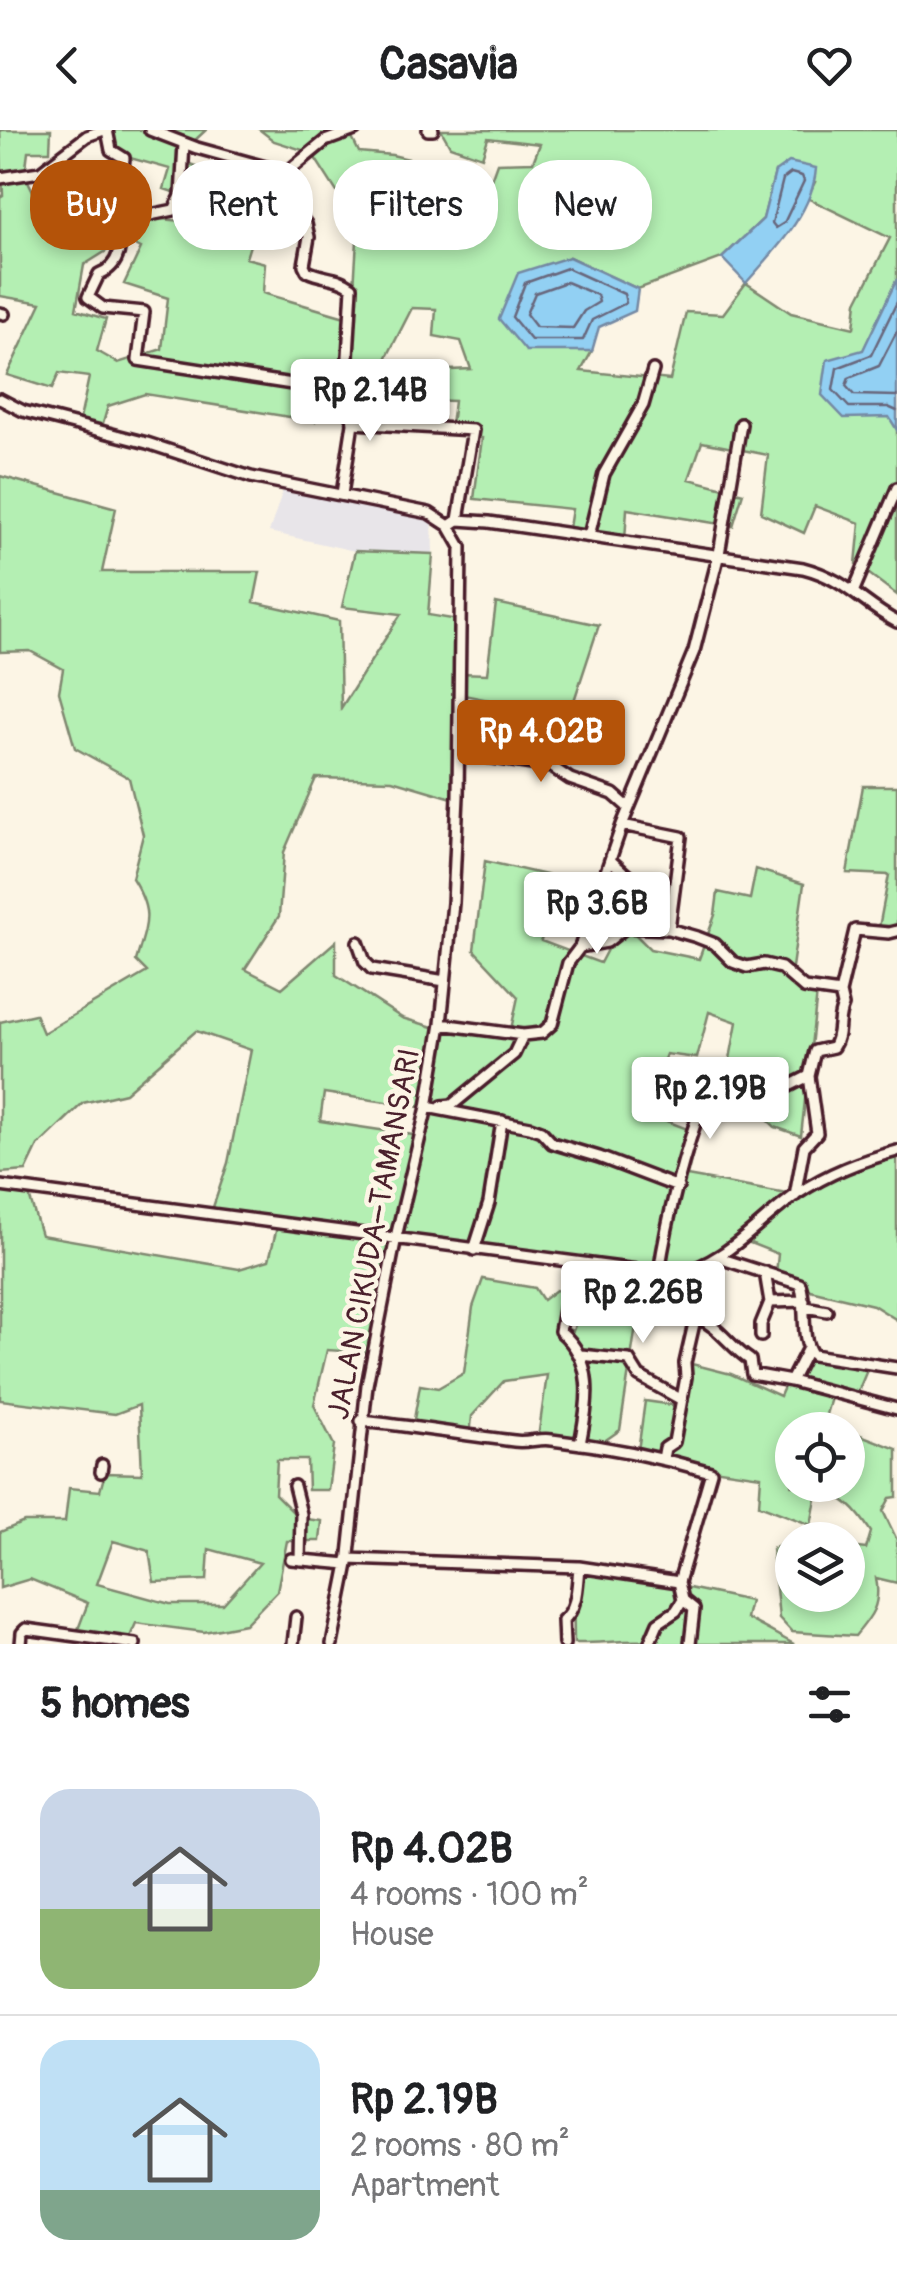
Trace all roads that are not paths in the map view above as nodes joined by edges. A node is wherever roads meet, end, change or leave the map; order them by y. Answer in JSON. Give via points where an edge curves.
{"nodes":[{"id":1,"x":106,"y":130,"type":"edge"},
{"id":2,"x":150,"y":130,"type":"edge"},
{"id":3,"x":355,"y":130,"type":"edge"},
{"id":4,"x":184,"y":144,"type":"junction"},
{"id":5,"x":58,"y":160,"type":"edge"},
{"id":6,"x":124,"y":160,"type":"edge"},
{"id":7,"x":236,"y":160,"type":"edge"},
{"id":8,"x":303,"y":160,"type":"edge"},
{"id":9,"x":30,"y":175,"type":"edge"},
{"id":10,"x":0,"y":178,"type":"edge"},
{"id":11,"x":152,"y":215,"type":"edge"},
{"id":12,"x":119,"y":250,"type":"edge"},
{"id":13,"x":307,"y":250,"type":"edge"},
{"id":14,"x":653,"y":370,"type":"dead end"},
{"id":15,"x":350,"y":393,"type":"junction"},
{"id":16,"x":0,"y":399,"type":"edge"},
{"id":17,"x":354,"y":423,"type":"junction"},
{"id":18,"x":741,"y":424,"type":"dead end"},
{"id":19,"x":897,"y":488,"type":"edge"},
{"id":20,"x":342,"y":494,"type":"junction"},
{"id":21,"x":453,"y":523,"type":"junction"},
{"id":22,"x":590,"y":536,"type":"junction"},
{"id":23,"x":719,"y":554,"type":"junction"},
{"id":24,"x":854,"y":590,"type":"junction"},
{"id":25,"x":897,"y":622,"type":"edge"},
{"id":26,"x":459,"y":753,"type":"junction"},
{"id":27,"x":629,"y":808,"type":"junction"},
{"id":28,"x":622,"y":825,"type":"junction"},
{"id":29,"x":610,"y":860,"type":"junction"},
{"id":30,"x":672,"y":904,"type":"junction"},
{"id":31,"x":668,"y":929,"type":"junction"},
{"id":32,"x":897,"y":930,"type":"edge"},
{"id":33,"x":358,"y":942,"type":"dead end"},
{"id":34,"x":580,"y":947,"type":"junction"},
{"id":35,"x":444,"y":981,"type":"junction"},
{"id":36,"x":840,"y":993,"type":"junction"},
{"id":37,"x":441,"y":1024,"type":"junction"},
{"id":38,"x":524,"y":1035,"type":"junction"},
{"id":39,"x":809,"y":1076,"type":"junction"},
{"id":40,"x":427,"y":1107,"type":"junction"},
{"id":41,"x":502,"y":1121,"type":"junction"},
{"id":42,"x":897,"y":1150,"type":"edge"},
{"id":43,"x":0,"y":1186,"type":"edge"},
{"id":44,"x":678,"y":1187,"type":"junction"},
{"id":45,"x":796,"y":1196,"type":"junction"},
{"id":46,"x":396,"y":1237,"type":"junction"},
{"id":47,"x":474,"y":1250,"type":"junction"},
{"id":48,"x":719,"y":1258,"type":"junction"},
{"id":49,"x":573,"y":1262,"type":"junction"},
{"id":50,"x":704,"y":1266,"type":"junction"},
{"id":51,"x":766,"y":1272,"type":"junction"},
{"id":52,"x":660,"y":1273,"type":"junction"},
{"id":53,"x":770,"y":1302,"type":"junction"},
{"id":54,"x":805,"y":1304,"type":"junction"},
{"id":55,"x":827,"y":1311,"type":"dead end"},
{"id":56,"x":696,"y":1316,"type":"junction"},
{"id":57,"x":761,"y":1336,"type":"dead end"},
{"id":58,"x":808,"y":1350,"type":"junction"},
{"id":59,"x":581,"y":1355,"type":"junction"},
{"id":60,"x":897,"y":1368,"type":"edge"},
{"id":61,"x":790,"y":1381,"type":"junction"},
{"id":62,"x":682,"y":1400,"type":"junction"},
{"id":63,"x":896,"y":1406,"type":"edge"},
{"id":64,"x":361,"y":1421,"type":"junction"},
{"id":65,"x":580,"y":1444,"type":"junction"},
{"id":66,"x":663,"y":1459,"type":"junction"},
{"id":67,"x":294,"y":1486,"type":"dead end"},
{"id":68,"x":348,"y":1561,"type":"junction"},
{"id":69,"x":580,"y":1567,"type":"junction"},
{"id":70,"x":679,"y":1582,"type":"junction"},
{"id":71,"x":683,"y":1600,"type":"junction"},
{"id":72,"x":296,"y":1617,"type":"dead end"},
{"id":73,"x":21,"y":1644,"type":"edge"},
{"id":74,"x":134,"y":1644,"type":"edge"},
{"id":75,"x":294,"y":1644,"type":"edge"},
{"id":76,"x":332,"y":1644,"type":"edge"},
{"id":77,"x":564,"y":1644,"type":"edge"},
{"id":78,"x":649,"y":1644,"type":"edge"},
{"id":79,"x":690,"y":1644,"type":"edge"}],
"edges":[{"from":1,"to":5,"type":"street"},
{"from":1,"to":6,"type":"street","via":[[111,150]]},
{"from":2,"to":4,"type":"street"},
{"from":3,"to":8,"type":"street","via":[[325,141]]},
{"from":4,"to":7,"type":"street"},
{"from":4,"to":11,"type":"street","via":[[181,196],[174,210]]},
{"from":9,"to":10,"type":"street"},
{"from":12,"to":15,"type":"street","via":[[88,297],[103,308],[144,312],[138,360]]},
{"from":13,"to":15,"type":"street","via":[[307,271],[352,287]]},
{"from":14,"to":22,"type":"street","via":[[643,405],[604,474]]},
{"from":15,"to":17,"type":"street"},
{"from":16,"to":20,"type":"street","via":[[215,467]]},
{"from":17,"to":20,"type":"street"},
{"from":17,"to":21,"type":"street","via":[[473,430]]},
{"from":18,"to":23,"type":"street"},
{"from":19,"to":24,"type":"street"},
{"from":20,"to":21,"type":"street"},
{"from":21,"to":22,"type":"street"},
{"from":21,"to":26,"type":"street","name":"JALAN CIKUDA–TAMANSARI","via":[[462,557]]},
{"from":22,"to":23,"type":"street"},
{"from":23,"to":24,"type":"street","via":[[815,571]]},
{"from":23,"to":27,"type":"street","via":[[694,651]]},
{"from":24,"to":25,"type":"street"},
{"from":26,"to":27,"type":"street","via":[[552,767]]},
{"from":26,"to":35,"type":"street","name":"JALAN CIKUDA–TAMANSARI"},
{"from":27,"to":28,"type":"street"},
{"from":28,"to":29,"type":"street"},
{"from":28,"to":30,"type":"street","via":[[681,837]]},
{"from":29,"to":30,"type":"street","via":[[642,897]]},
{"from":29,"to":34,"type":"street"},
{"from":30,"to":31,"type":"street"},
{"from":31,"to":34,"type":"street","via":[[626,926],[607,942]]},
{"from":31,"to":36,"type":"street","via":[[715,944],[733,962],[781,968],[804,988]]},
{"from":32,"to":36,"type":"street","via":[[855,930]]},
{"from":33,"to":35,"type":"street","via":[[372,969]]},
{"from":34,"to":38,"type":"street","via":[[568,964],[552,1024]]},
{"from":35,"to":37,"type":"street","name":"JALAN CIKUDA–TAMANSARI"},
{"from":36,"to":39,"type":"street","via":[[844,1006],[836,1042],[815,1050]]},
{"from":37,"to":38,"type":"street"},
{"from":37,"to":40,"type":"street","name":"JALAN CIKUDA–TAMANSARI"},
{"from":38,"to":40,"type":"street","via":[[514,1054],[452,1106]]},
{"from":39,"to":44,"type":"street","via":[[757,1108],[706,1092]]},
{"from":39,"to":45,"type":"street","via":[[817,1133],[804,1147]]},
{"from":40,"to":41,"type":"street"},
{"from":40,"to":46,"type":"street","name":"JALAN CIKUDA–TAMANSARI"},
{"from":41,"to":44,"type":"street","via":[[541,1130],[552,1143]]},
{"from":41,"to":47,"type":"street"},
{"from":42,"to":45,"type":"street","via":[[850,1164]]},
{"from":43,"to":46,"type":"street"},
{"from":44,"to":52,"type":"street"},
{"from":45,"to":48,"type":"street"},
{"from":46,"to":47,"type":"street"},
{"from":46,"to":64,"type":"street","name":"JALAN CIKUDA–TAMANSARI"},
{"from":47,"to":49,"type":"street"},
{"from":48,"to":50,"type":"street"},
{"from":48,"to":51,"type":"street"},
{"from":49,"to":52,"type":"street"},
{"from":49,"to":59,"type":"street","via":[[560,1331]]},
{"from":50,"to":52,"type":"street","via":[[674,1276]]},
{"from":50,"to":56,"type":"street"},
{"from":51,"to":53,"type":"street"},
{"from":51,"to":54,"type":"street","via":[[800,1284]]},
{"from":53,"to":54,"type":"street"},
{"from":53,"to":57,"type":"street"},
{"from":54,"to":55,"type":"street"},
{"from":54,"to":58,"type":"street"},
{"from":56,"to":61,"type":"street","via":[[715,1324],[750,1360],[752,1374]]},
{"from":56,"to":62,"type":"street"},
{"from":58,"to":60,"type":"street"},
{"from":58,"to":61,"type":"street"},
{"from":59,"to":62,"type":"street","via":[[629,1360],[639,1376]]},
{"from":59,"to":65,"type":"street","via":[[586,1414]]},
{"from":61,"to":63,"type":"street"},
{"from":62,"to":66,"type":"street","via":[[674,1442],[664,1448]]},
{"from":64,"to":65,"type":"street"},
{"from":64,"to":68,"type":"street","name":"JALAN CIKUDA–TAMANSARI"},
{"from":65,"to":66,"type":"street"},
{"from":66,"to":70,"type":"street","via":[[710,1472]]},
{"from":67,"to":68,"type":"street","via":[[301,1514],[295,1560]]},
{"from":68,"to":69,"type":"street"},
{"from":68,"to":76,"type":"street","name":"JALAN CIKUDA–TAMANSARI"},
{"from":69,"to":70,"type":"street"},
{"from":69,"to":77,"type":"street","via":[[574,1606],[562,1620]]},
{"from":70,"to":71,"type":"street"},
{"from":71,"to":78,"type":"street","via":[[658,1623]]},
{"from":71,"to":79,"type":"street","via":[[694,1609]]},
{"from":72,"to":75,"type":"street"},
{"from":73,"to":74,"type":"street","via":[[26,1629]]}]}
